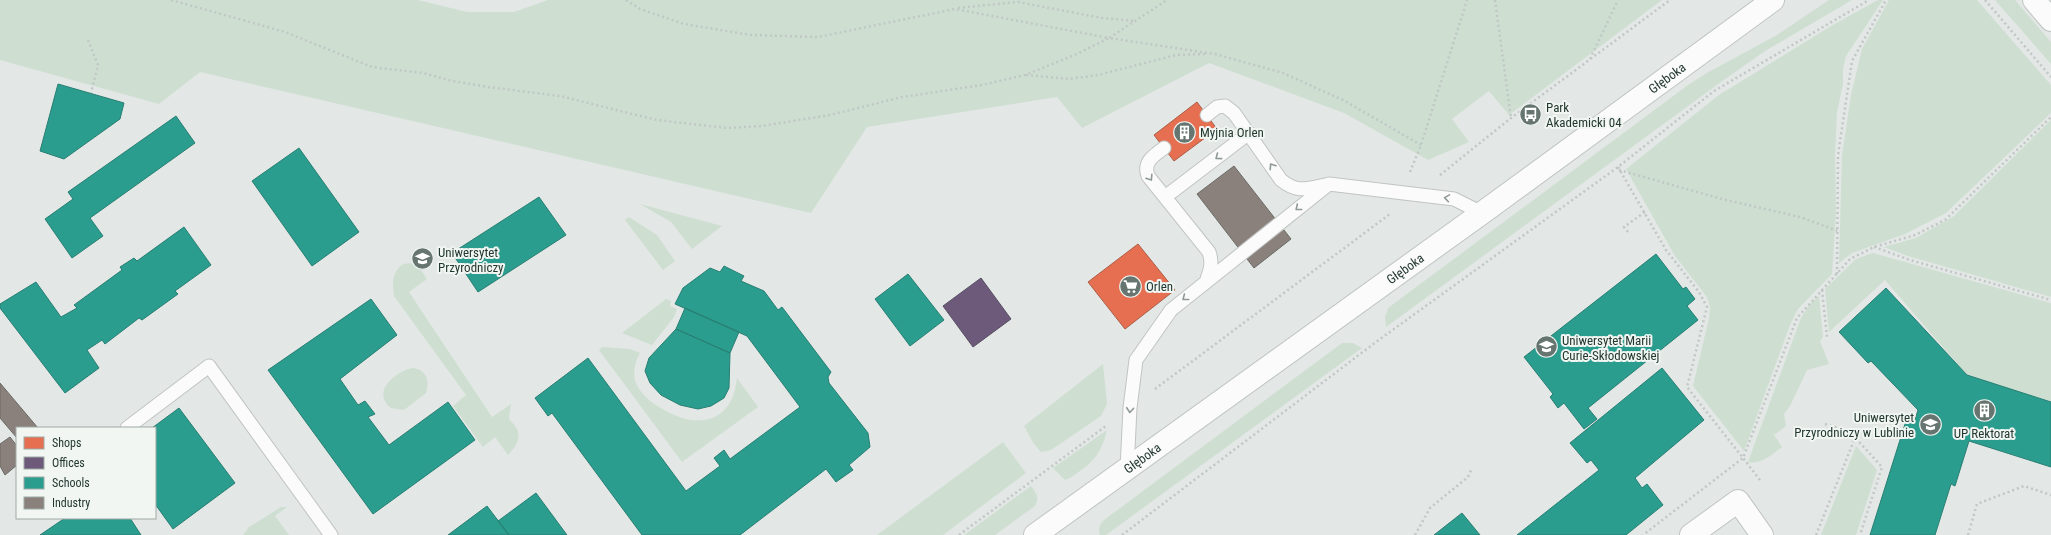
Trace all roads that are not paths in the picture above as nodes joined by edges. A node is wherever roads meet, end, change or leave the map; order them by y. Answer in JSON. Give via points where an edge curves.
{"nodes":[{"id":1,"x":1773,"y":0,"type":"edge"},
{"id":2,"x":2034,"y":0,"type":"edge"},
{"id":3,"x":2051,"y":20,"type":"edge"},
{"id":4,"x":1207,"y":115,"type":"dead end"},
{"id":5,"x":1249,"y":133,"type":"junction"},
{"id":6,"x":1164,"y":148,"type":"dead end"},
{"id":7,"x":1328,"y":184,"type":"junction"},
{"id":8,"x":1165,"y":197,"type":"junction"},
{"id":9,"x":1482,"y":213,"type":"junction"},
{"id":10,"x":1206,"y":282,"type":"junction"},
{"id":11,"x":128,"y":427,"type":"edge"},
{"id":12,"x":1127,"y":468,"type":"junction"},
{"id":13,"x":331,"y":535,"type":"edge"},
{"id":14,"x":1035,"y":535,"type":"edge"},
{"id":15,"x":1691,"y":535,"type":"edge"},
{"id":16,"x":1762,"y":535,"type":"edge"}],
"edges":[{"from":1,"to":9,"type":"street","name":"Głęboka"},
{"from":2,"to":3,"type":"street"},
{"from":4,"to":5,"type":"lane","via":[[1217,107],[1224,106],[1234,113]]},
{"from":7,"to":5,"type":"lane","one_way":true,"via":[[1302,190],[1290,187],[1281,180]]},
{"from":5,"to":8,"type":"lane","one_way":true},
{"from":6,"to":8,"type":"lane","one_way":true,"via":[[1154,155],[1147,164],[1146,171]]},
{"from":9,"to":7,"type":"lane","one_way":true,"via":[[1454,199]]},
{"from":7,"to":10,"type":"lane","one_way":true},
{"from":8,"to":10,"type":"lane","via":[[1209,252],[1212,259]]},
{"from":9,"to":12,"type":"street","name":"Głęboka"},
{"from":10,"to":12,"type":"lane","one_way":true,"via":[[1171,310],[1136,360]]},
{"from":11,"to":13,"type":"lane","via":[[209,366]]},
{"from":12,"to":14,"type":"street","name":"Głęboka"},
{"from":15,"to":16,"type":"street","via":[[1738,501]]}]}
